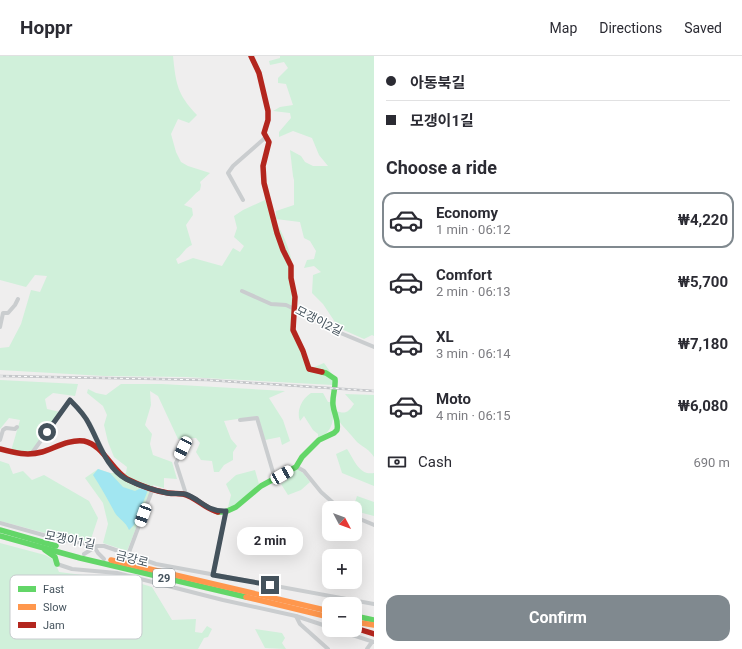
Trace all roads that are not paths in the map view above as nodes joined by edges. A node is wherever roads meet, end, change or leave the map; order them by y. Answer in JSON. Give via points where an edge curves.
{"nodes":[{"id":1,"x":251,"y":56,"type":"edge"},
{"id":2,"x":266,"y":137,"type":"junction"},
{"id":3,"x":243,"y":200,"type":"dead end"},
{"id":4,"x":242,"y":291,"type":"dead end"},
{"id":5,"x":18,"y":299,"type":"dead end"},
{"id":6,"x":294,"y":308,"type":"junction"},
{"id":7,"x":0,"y":328,"type":"edge"},
{"id":8,"x":374,"y":347,"type":"edge"},
{"id":9,"x":240,"y":420,"type":"dead end"},
{"id":10,"x":17,"y":427,"type":"dead end"},
{"id":11,"x":0,"y":440,"type":"edge"},
{"id":12,"x":183,"y":448,"type":"dead end"},
{"id":13,"x":0,"y":450,"type":"edge"},
{"id":14,"x":32,"y":453,"type":"junction"},
{"id":15,"x":106,"y":457,"type":"junction"},
{"id":16,"x":297,"y":466,"type":"junction"},
{"id":17,"x":275,"y":479,"type":"junction"},
{"id":18,"x":153,"y":488,"type":"junction"},
{"id":19,"x":186,"y":494,"type":"junction"},
{"id":20,"x":331,"y":501,"type":"edge"},
{"id":21,"x":226,"y":511,"type":"junction"},
{"id":22,"x":362,"y":521,"type":"edge"},
{"id":23,"x":0,"y":523,"type":"edge"},
{"id":24,"x":374,"y":525,"type":"edge"},
{"id":25,"x":0,"y":530,"type":"edge"},
{"id":26,"x":0,"y":536,"type":"edge"},
{"id":27,"x":36,"y":546,"type":"junction"},
{"id":28,"x":95,"y":548,"type":"junction"},
{"id":29,"x":128,"y":555,"type":"junction"},
{"id":30,"x":82,"y":556,"type":"junction"},
{"id":31,"x":104,"y":559,"type":"junction"},
{"id":32,"x":57,"y":564,"type":"junction"},
{"id":33,"x":125,"y":575,"type":"edge"},
{"id":34,"x":213,"y":575,"type":"junction"},
{"id":35,"x":222,"y":576,"type":"junction"},
{"id":36,"x":142,"y":579,"type":"edge"},
{"id":37,"x":221,"y":583,"type":"dead end"},
{"id":38,"x":374,"y":604,"type":"edge"},
{"id":39,"x":322,"y":607,"type":"edge"},
{"id":40,"x":362,"y":613,"type":"edge"},
{"id":41,"x":322,"y":614,"type":"edge"},
{"id":42,"x":296,"y":616,"type":"junction"},
{"id":43,"x":374,"y":616,"type":"edge"},
{"id":44,"x":362,"y":617,"type":"edge"},
{"id":45,"x":374,"y":620,"type":"edge"},
{"id":46,"x":362,"y":623,"type":"edge"},
{"id":47,"x":322,"y":625,"type":"edge"},
{"id":48,"x":374,"y":625,"type":"edge"},
{"id":49,"x":362,"y":630,"type":"edge"},
{"id":50,"x":374,"y":634,"type":"edge"},
{"id":51,"x":358,"y":637,"type":"edge"},
{"id":52,"x":373,"y":642,"type":"edge"},
{"id":53,"x":328,"y":649,"type":"edge"},
{"id":54,"x":367,"y":649,"type":"edge"}],
"edges":[{"from":1,"to":2,"type":"main road","via":[[259,72],[268,111],[264,133]]},
{"from":2,"to":3,"type":"street","via":[[228,173]]},
{"from":2,"to":6,"type":"main road","via":[[269,142],[263,166],[265,184],[277,233],[291,266]]},
{"from":4,"to":6,"type":"street","name":"모갱이2길","via":[[271,304]]},
{"from":5,"to":7,"type":"street","via":[[8,313],[3,313]]},
{"from":6,"to":8,"type":"street","name":"모갱이2길","via":[[331,329]]},
{"from":6,"to":16,"type":"main road","via":[[293,330],[309,369],[326,373],[335,379],[332,402],[337,423],[336,432],[321,438],[300,459]]},
{"from":9,"to":17,"type":"street","via":[[257,418]]},
{"from":10,"to":11,"type":"street","via":[[6,428]]},
{"from":12,"to":19,"type":"street","via":[[176,463]]},
{"from":13,"to":14,"type":"main road"},
{"from":14,"to":15,"type":"main road","via":[[82,441]]},
{"from":14,"to":15,"type":"street","via":[[70,400],[89,422]]},
{"from":15,"to":18,"type":"main road","via":[[124,478]]},
{"from":16,"to":17,"type":"main road"},
{"from":16,"to":20,"type":"street"},
{"from":17,"to":21,"type":"main road","via":[[259,487],[243,502]]},
{"from":18,"to":19,"type":"main road","via":[[168,493]]},
{"from":18,"to":29,"type":"street"},
{"from":19,"to":21,"type":"main road","via":[[210,509]]},
{"from":21,"to":34,"type":"street"},
{"from":22,"to":24,"type":"street"},
{"from":23,"to":28,"type":"street","name":"모갱이1길"},
{"from":25,"to":30,"type":"main road","name":"금강로","number":"29"},
{"from":26,"to":27,"type":"main road","name":"금강로","number":"29"},
{"from":27,"to":30,"type":"main road","name":"금강로","number":"29"},
{"from":27,"to":32,"type":"main road","via":[[54,556]]},
{"from":28,"to":29,"type":"street","name":"모갱이1길","via":[[104,546]]},
{"from":28,"to":30,"type":"street"},
{"from":28,"to":31,"type":"street"},
{"from":29,"to":34,"type":"street","name":"모갱이1길","via":[[156,564]]},
{"from":30,"to":31,"type":"main road","name":"금강로","number":"29"},
{"from":30,"to":32,"type":"main road","via":[[63,557]]},
{"from":30,"to":41,"type":"main road","name":"금강로","number":"29"},
{"from":31,"to":39,"type":"main road","name":"금강로","number":"29","via":[[297,604]]},
{"from":32,"to":33,"type":"street","via":[[78,570]]},
{"from":34,"to":35,"type":"street","name":"모갱이1길"},
{"from":35,"to":37,"type":"street"},
{"from":35,"to":38,"type":"street","name":"모갱이1길"},
{"from":36,"to":42,"type":"street"},
{"from":40,"to":43,"type":"main road"},
{"from":42,"to":47,"type":"street"},
{"from":42,"to":53,"type":"street","via":[[300,624]]},
{"from":44,"to":45,"type":"main road"},
{"from":46,"to":48,"type":"main road"},
{"from":49,"to":50,"type":"main road"},
{"from":51,"to":52,"type":"street"},
{"from":52,"to":54,"type":"street"}]}
